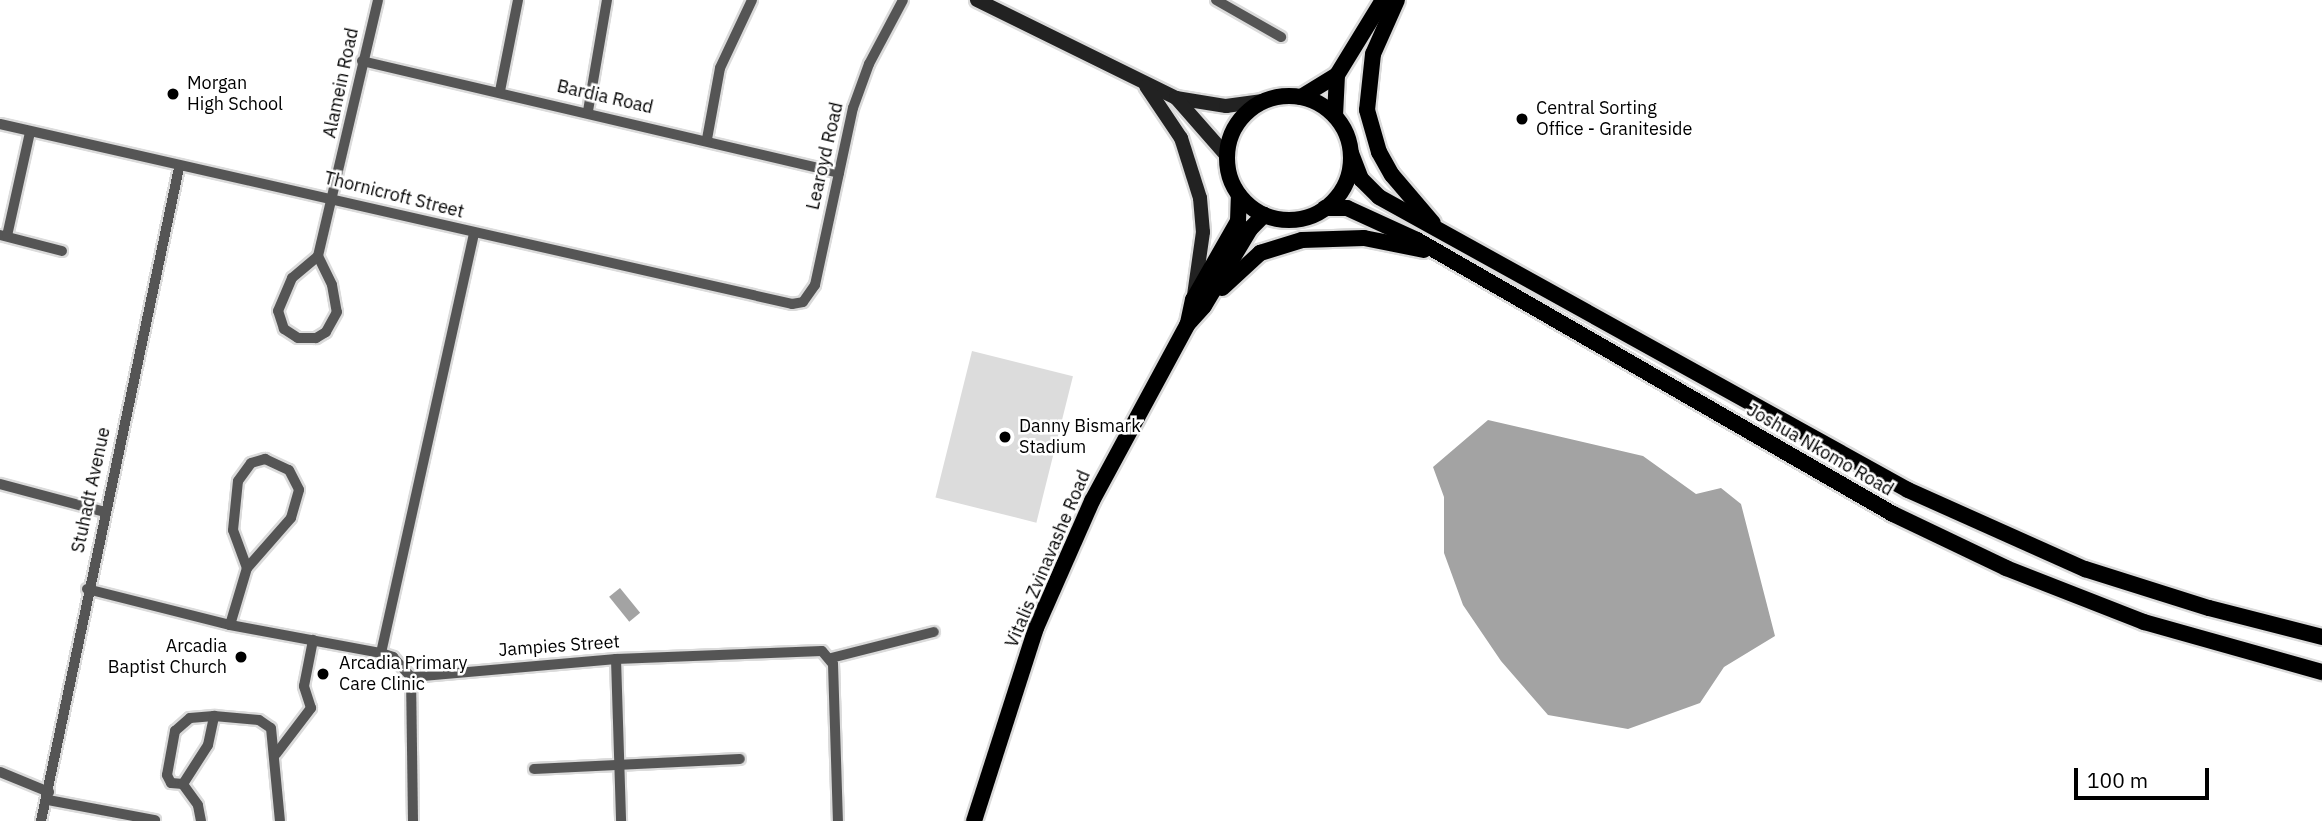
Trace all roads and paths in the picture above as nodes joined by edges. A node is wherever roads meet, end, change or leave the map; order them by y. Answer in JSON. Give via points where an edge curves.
{"nodes":[{"id":1,"x":378,"y":0,"type":"edge"},
{"id":2,"x":518,"y":0,"type":"edge"},
{"id":3,"x":607,"y":0,"type":"edge"},
{"id":4,"x":903,"y":0,"type":"edge"},
{"id":5,"x":977,"y":0,"type":"edge"},
{"id":6,"x":1216,"y":0,"type":"edge"},
{"id":7,"x":1383,"y":0,"type":"edge"},
{"id":8,"x":1397,"y":0,"type":"edge"},
{"id":9,"x":748,"y":3,"type":"edge"},
{"id":10,"x":1281,"y":37,"type":"dead end"},
{"id":11,"x":362,"y":61,"type":"junction"},
{"id":12,"x":1338,"y":75,"type":"junction"},
{"id":13,"x":1144,"y":83,"type":"junction"},
{"id":14,"x":500,"y":91,"type":"junction"},
{"id":15,"x":1301,"y":97,"type":"junction"},
{"id":16,"x":1176,"y":98,"type":"junction"},
{"id":17,"x":1263,"y":101,"type":"junction"},
{"id":18,"x":588,"y":111,"type":"junction"},
{"id":19,"x":1335,"y":116,"type":"junction"},
{"id":20,"x":0,"y":124,"type":"edge"},
{"id":21,"x":30,"y":132,"type":"junction"},
{"id":22,"x":707,"y":139,"type":"junction"},
{"id":23,"x":1351,"y":153,"type":"junction"},
{"id":24,"x":1227,"y":156,"type":"junction"},
{"id":25,"x":179,"y":168,"type":"junction"},
{"id":26,"x":839,"y":173,"type":"junction"},
{"id":27,"x":1239,"y":195,"type":"junction"},
{"id":28,"x":334,"y":198,"type":"junction"},
{"id":29,"x":1325,"y":208,"type":"junction"},
{"id":30,"x":1264,"y":215,"type":"junction"},
{"id":31,"x":1440,"y":232,"type":"junction"},
{"id":32,"x":474,"y":233,"type":"junction"},
{"id":33,"x":4,"y":235,"type":"edge"},
{"id":34,"x":62,"y":251,"type":"dead end"},
{"id":35,"x":1440,"y":253,"type":"junction"},
{"id":36,"x":318,"y":256,"type":"junction"},
{"id":37,"x":779,"y":303,"type":"joint"},
{"id":38,"x":1198,"y":303,"type":"junction"},
{"id":39,"x":0,"y":484,"type":"edge"},
{"id":40,"x":105,"y":512,"type":"junction"},
{"id":41,"x":247,"y":568,"type":"junction"},
{"id":42,"x":87,"y":589,"type":"junction"},
{"id":43,"x":230,"y":625,"type":"junction"},
{"id":44,"x":934,"y":632,"type":"dead end"},
{"id":45,"x":2322,"y":637,"type":"edge"},
{"id":46,"x":313,"y":640,"type":"junction"},
{"id":47,"x":380,"y":653,"type":"junction"},
{"id":48,"x":616,"y":659,"type":"junction"},
{"id":49,"x":832,"y":661,"type":"junction"},
{"id":50,"x":2322,"y":672,"type":"edge"},
{"id":51,"x":411,"y":677,"type":"junction"},
{"id":52,"x":214,"y":716,"type":"junction"},
{"id":53,"x":276,"y":754,"type":"junction"},
{"id":54,"x":740,"y":759,"type":"dead end"},
{"id":55,"x":620,"y":765,"type":"junction"},
{"id":56,"x":534,"y":769,"type":"dead end"},
{"id":57,"x":0,"y":772,"type":"edge"},
{"id":58,"x":183,"y":784,"type":"junction"},
{"id":59,"x":48,"y":796,"type":"junction"},
{"id":60,"x":155,"y":820,"type":"edge"},
{"id":61,"x":41,"y":821,"type":"edge"},
{"id":62,"x":201,"y":821,"type":"edge"},
{"id":63,"x":280,"y":821,"type":"edge"},
{"id":64,"x":413,"y":821,"type":"edge"},
{"id":65,"x":621,"y":821,"type":"edge"},
{"id":66,"x":838,"y":821,"type":"edge"},
{"id":67,"x":974,"y":821,"type":"edge"}],
"edges":[{"from":1,"to":11,"type":"street","name":"Alamein Road"},
{"from":2,"to":14,"type":"street"},
{"from":3,"to":18,"type":"street"},
{"from":4,"to":26,"type":"street","name":"Learoyd Road","via":[[861,82]]},
{"from":5,"to":13,"type":"street"},
{"from":6,"to":10,"type":"street"},
{"from":7,"to":12,"type":"main road"},
{"from":8,"to":31,"type":"main road","via":[[1368,74],[1370,128],[1392,175]]},
{"from":9,"to":22,"type":"street","via":[[720,68]]},
{"from":11,"to":14,"type":"street","name":"Bardia Road"},
{"from":11,"to":28,"type":"street","name":"Alamein Road"},
{"from":12,"to":15,"type":"main road"},
{"from":12,"to":19,"type":"main road"},
{"from":13,"to":16,"type":"street"},
{"from":13,"to":38,"type":"street","via":[[1181,138],[1200,198],[1203,232]]},
{"from":14,"to":18,"type":"street","name":"Bardia Road"},
{"from":15,"to":17,"type":"main road"},
{"from":15,"to":19,"type":"main road"},
{"from":16,"to":17,"type":"street","via":[[1226,106]]},
{"from":16,"to":24,"type":"street"},
{"from":17,"to":24,"type":"main road","via":[[1237,124]]},
{"from":18,"to":22,"type":"street","name":"Bardia Road"},
{"from":19,"to":23,"type":"main road"},
{"from":20,"to":21,"type":"street","name":"Thornicroft Street"},
{"from":21,"to":25,"type":"street","name":"Thornicroft Street"},
{"from":21,"to":33,"type":"street"},
{"from":22,"to":26,"type":"street","name":"Bardia Road"},
{"from":23,"to":29,"type":"main road","via":[[1345,184]]},
{"from":23,"to":31,"type":"main road","name":"Joshua Nkomo Road","via":[[1367,187]]},
{"from":24,"to":27,"type":"main road"},
{"from":25,"to":28,"type":"street","name":"Thornicroft Street"},
{"from":25,"to":40,"type":"street","name":"Stuhadt Avenue"},
{"from":26,"to":37,"type":"street","name":"Learoyd Road","via":[[811,295],[803,302]]},
{"from":27,"to":30,"type":"main road"},
{"from":27,"to":38,"type":"main road","name":"Vitalis Zvinavashe Road","via":[[1238,221]]},
{"from":28,"to":32,"type":"street","name":"Thornicroft Street"},
{"from":28,"to":36,"type":"street","name":"Alamein Road"},
{"from":29,"to":30,"type":"main road","via":[[1296,220]]},
{"from":29,"to":35,"type":"main road","name":"Joshua Nkomo Road","via":[[1347,208],[1376,219]]},
{"from":30,"to":38,"type":"main road","name":"Vitalis Zvinavashe Road"},
{"from":31,"to":45,"type":"main road","name":"Joshua Nkomo Road","via":[[1908,490],[2023,544],[2209,608]]},
{"from":32,"to":37,"type":"street","name":"Thornicroft Street"},
{"from":32,"to":47,"type":"street"},
{"from":33,"to":34,"type":"street"},
{"from":35,"to":38,"type":"main road","via":[[1355,238],[1273,247]]},
{"from":35,"to":50,"type":"main road","name":"Joshua Nkomo Road","via":[[1893,514],[1981,556],[2144,622]]},
{"from":36,"to":36,"type":"street","via":[[332,285],[337,312],[326,332],[316,338],[298,338],[284,329],[278,311],[292,278]]},
{"from":38,"to":67,"type":"main road","name":"Vitalis Zvinavashe Road","via":[[1092,500],[1036,628]]},
{"from":39,"to":40,"type":"street"},
{"from":40,"to":42,"type":"street","name":"Stuhadt Avenue"},
{"from":41,"to":41,"type":"street","via":[[236,544],[232,513],[244,470],[265,459],[289,470],[299,490],[291,518]]},
{"from":41,"to":43,"type":"street"},
{"from":42,"to":43,"type":"street"},
{"from":42,"to":59,"type":"street","name":"Stuhadt Avenue"},
{"from":43,"to":46,"type":"street"},
{"from":44,"to":49,"type":"street"},
{"from":46,"to":47,"type":"street"},
{"from":46,"to":53,"type":"street","via":[[304,686],[312,708]]},
{"from":47,"to":51,"type":"street","via":[[393,657]]},
{"from":48,"to":49,"type":"street","name":"Jampies Street","via":[[768,650],[821,651]]},
{"from":48,"to":51,"type":"street","name":"Jampies Street"},
{"from":48,"to":55,"type":"street"},
{"from":49,"to":66,"type":"street"},
{"from":51,"to":64,"type":"street"},
{"from":52,"to":53,"type":"street","via":[[267,724],[274,735]]},
{"from":52,"to":58,"type":"street","via":[[208,745]]},
{"from":52,"to":58,"type":"street","via":[[190,718],[175,731],[167,775],[171,783]]},
{"from":53,"to":63,"type":"street"},
{"from":54,"to":55,"type":"street"},
{"from":55,"to":56,"type":"street"},
{"from":55,"to":65,"type":"street"},
{"from":57,"to":59,"type":"street"},
{"from":58,"to":62,"type":"street","via":[[198,805]]},
{"from":59,"to":60,"type":"street"},
{"from":59,"to":61,"type":"street","name":"Stuhadt Avenue"}]}
